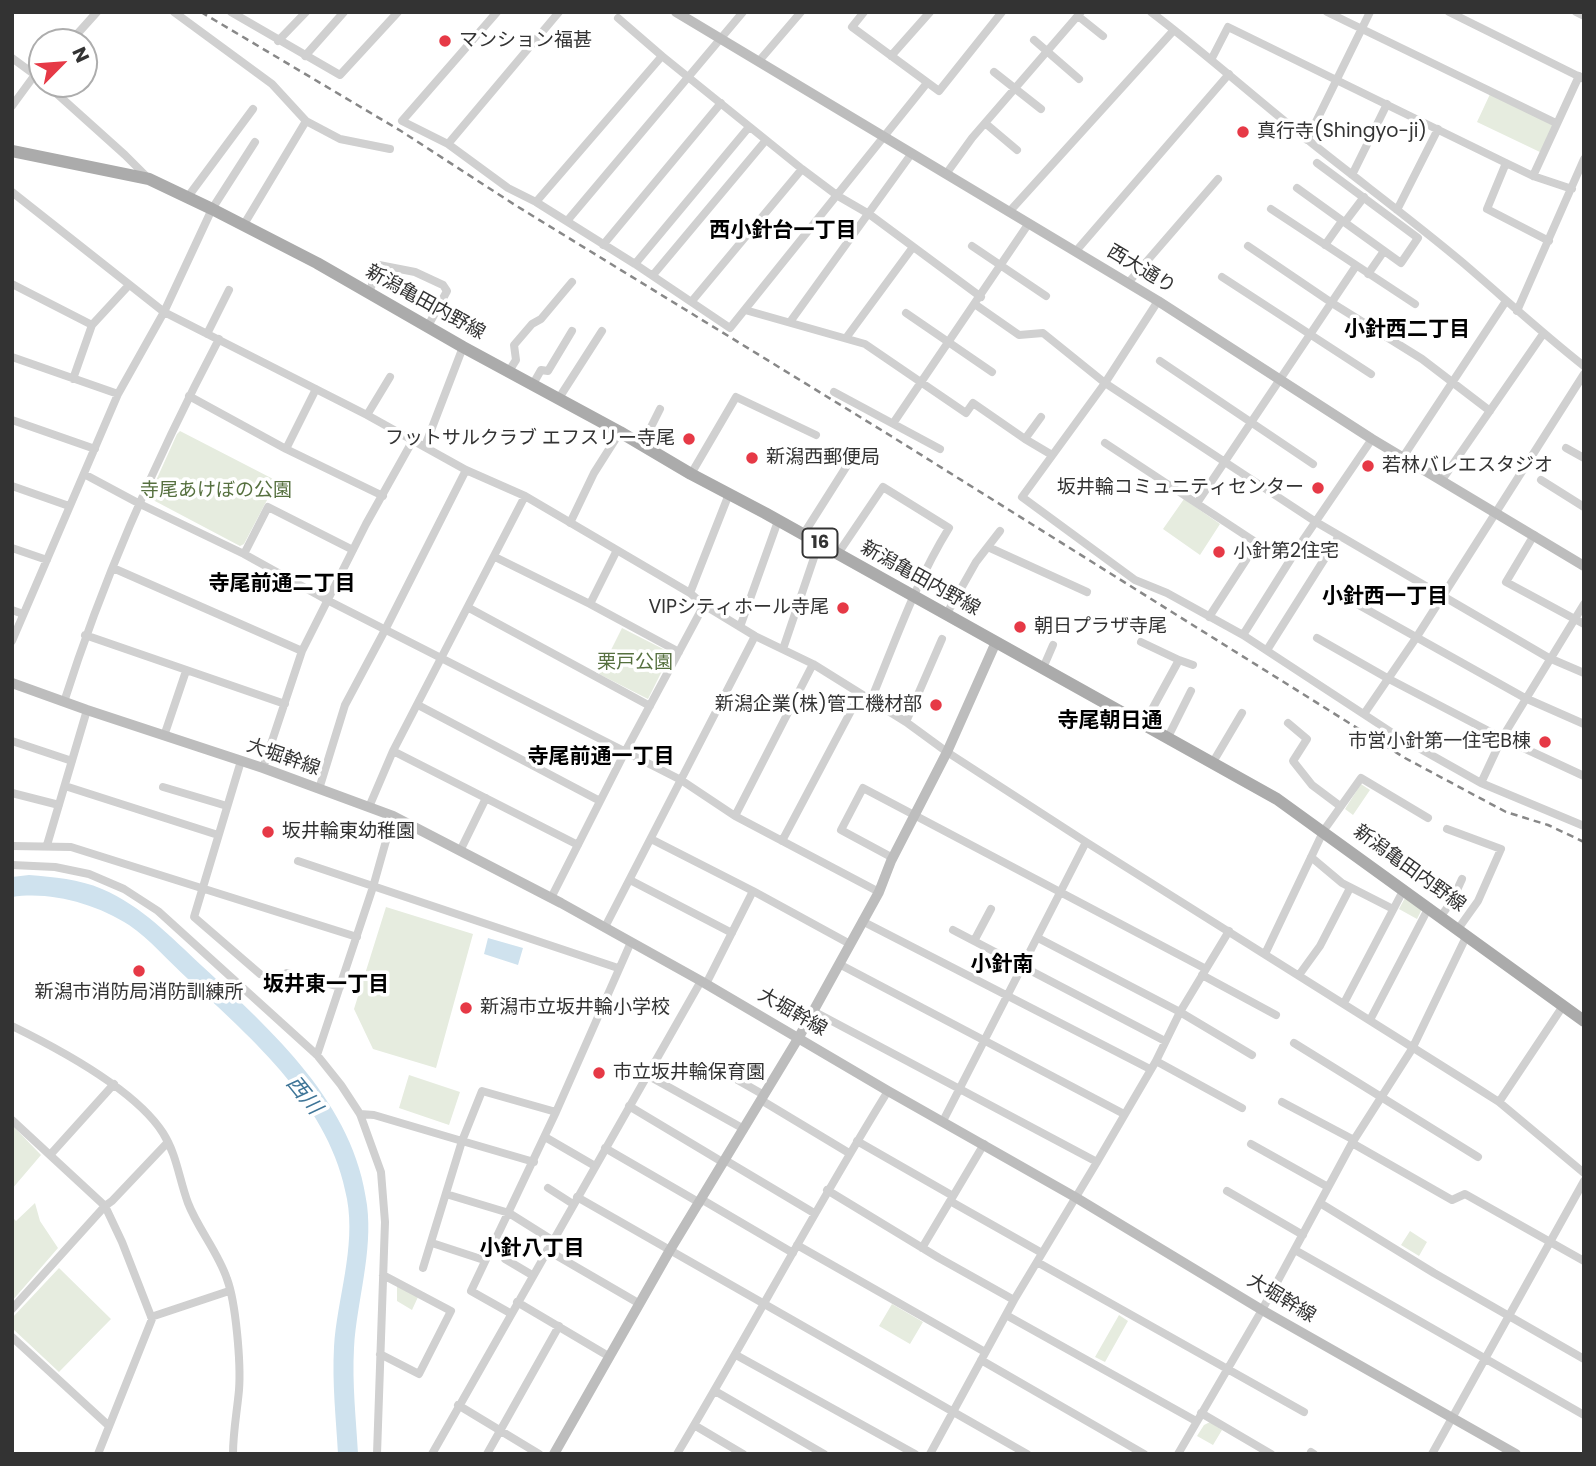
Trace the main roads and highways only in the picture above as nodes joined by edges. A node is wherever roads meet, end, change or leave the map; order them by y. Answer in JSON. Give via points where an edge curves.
{"nodes":[{"id":1,"x":12,"y":151,"type":"edge"},
{"id":2,"x":1584,"y":1021,"type":"edge"}],
"edges":[{"from":1,"to":2,"type":"main road","name":"新潟亀田内野線","number":"16","via":[[149,179],[317,263],[1277,799]]}]}
